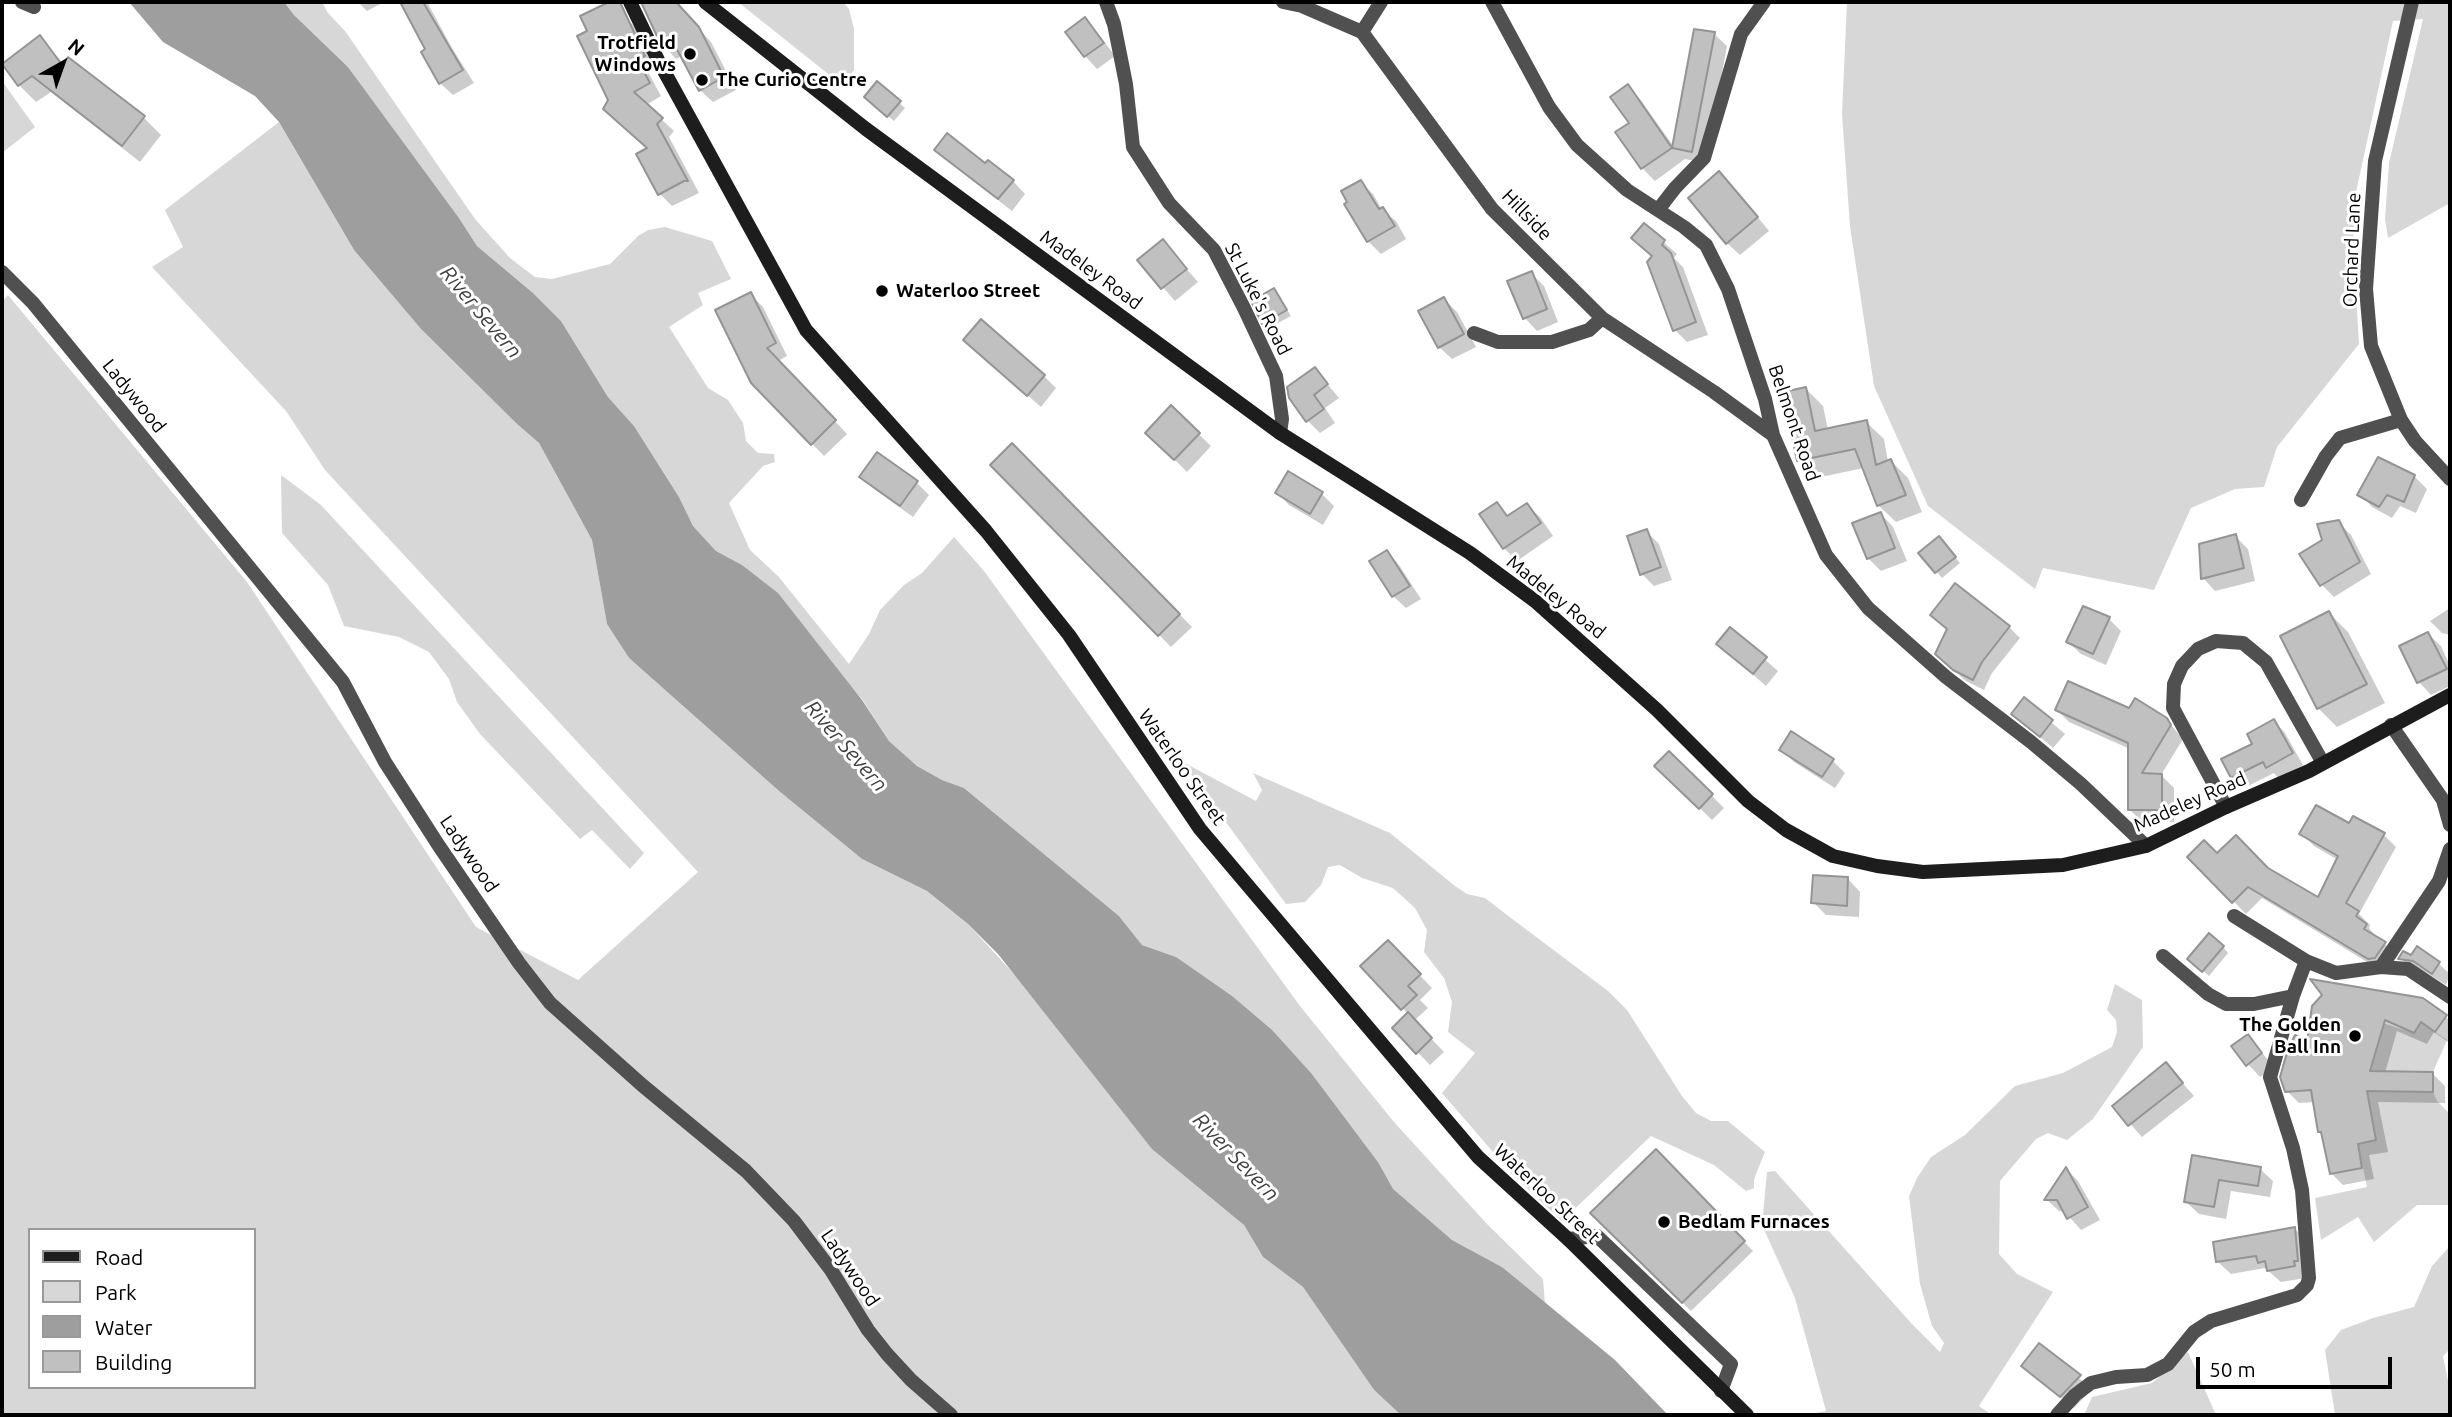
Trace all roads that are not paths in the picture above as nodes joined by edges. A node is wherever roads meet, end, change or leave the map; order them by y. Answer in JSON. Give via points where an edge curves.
{"nodes":[{"id":1,"x":630,"y":2,"type":"edge"},
{"id":2,"x":705,"y":2,"type":"edge"},
{"id":3,"x":1106,"y":2,"type":"edge"},
{"id":4,"x":1283,"y":2,"type":"edge"},
{"id":5,"x":1381,"y":2,"type":"edge"},
{"id":6,"x":1492,"y":2,"type":"edge"},
{"id":7,"x":1764,"y":2,"type":"edge"},
{"id":8,"x":2412,"y":2,"type":"edge"},
{"id":9,"x":1362,"y":32,"type":"junction"},
{"id":10,"x":1658,"y":210,"type":"junction"},
{"id":11,"x":2,"y":272,"type":"edge"},
{"id":12,"x":1602,"y":318,"type":"junction"},
{"id":13,"x":1474,"y":333,"type":"dead end"},
{"id":14,"x":2401,"y":420,"type":"junction"},
{"id":15,"x":1280,"y":432,"type":"junction"},
{"id":16,"x":1773,"y":435,"type":"junction"},
{"id":17,"x":2450,"y":479,"type":"edge"},
{"id":18,"x":2301,"y":500,"type":"dead end"},
{"id":19,"x":2450,"y":695,"type":"edge"},
{"id":20,"x":2391,"y":725,"type":"junction"},
{"id":21,"x":2323,"y":763,"type":"junction"},
{"id":22,"x":2446,"y":798,"type":"edge"},
{"id":23,"x":2226,"y":807,"type":"junction"},
{"id":24,"x":2450,"y":825,"type":"edge"},
{"id":25,"x":2146,"y":846,"type":"junction"},
{"id":26,"x":2450,"y":849,"type":"edge"},
{"id":27,"x":2234,"y":916,"type":"dead end"},
{"id":28,"x":2163,"y":956,"type":"dead end"},
{"id":29,"x":2306,"y":961,"type":"junction"},
{"id":30,"x":2381,"y":967,"type":"junction"},
{"id":31,"x":2293,"y":996,"type":"junction"},
{"id":32,"x":2450,"y":997,"type":"edge"},
{"id":33,"x":1568,"y":1239,"type":"junction"},
{"id":34,"x":1721,"y":1391,"type":"junction"},
{"id":35,"x":951,"y":1415,"type":"edge"},
{"id":36,"x":1747,"y":1415,"type":"edge"},
{"id":37,"x":2057,"y":1415,"type":"edge"}],
"edges":[{"from":1,"to":33,"type":"main road","name":"Waterloo Street","via":[[806,330],[986,531],[1069,635],[1199,829],[1478,1157]]},
{"from":2,"to":15,"type":"main road","name":"Madeley Road","via":[[866,129]]},
{"from":3,"to":15,"type":"street","name":"St Luke's Road","via":[[1126,84],[1133,146],[1168,203],[1214,250],[1244,308],[1276,376]]},
{"from":4,"to":9,"type":"street"},
{"from":5,"to":9,"type":"street"},
{"from":6,"to":10,"type":"street","name":"Belmont Road","via":[[1559,124],[1626,190]]},
{"from":7,"to":10,"type":"street","via":[[1741,34],[1704,158]]},
{"from":8,"to":14,"type":"street","name":"Orchard Lane","via":[[2375,161],[2366,289],[2371,346]]},
{"from":9,"to":12,"type":"street","name":"Hillside","via":[[1492,209]]},
{"from":10,"to":16,"type":"street","name":"Belmont Road","via":[[1702,239],[1719,269]]},
{"from":11,"to":35,"type":"street","name":"Ladywood","via":[[33,303],[336,673],[432,835],[550,1003],[746,1171],[802,1231],[887,1354]]},
{"from":12,"to":13,"type":"street","via":[[1589,330],[1552,342],[1498,342]]},
{"from":12,"to":16,"type":"street","name":"Hillside"},
{"from":14,"to":17,"type":"street","name":"Orchard Lane"},
{"from":14,"to":18,"type":"street","via":[[2340,438]]},
{"from":15,"to":25,"type":"main road","name":"Madeley Road","via":[[1469,553],[1535,601],[1657,710],[1748,801],[1786,830],[1833,856],[1923,872],[2063,865]]},
{"from":16,"to":25,"type":"street","name":"Belmont Road","via":[[1826,555],[1868,608],[1946,677],[2081,784]]},
{"from":19,"to":20,"type":"main road","name":"Madeley Road"},
{"from":20,"to":21,"type":"main road","name":"Madeley Road"},
{"from":20,"to":22,"type":"street"},
{"from":21,"to":23,"type":"main road","name":"Madeley Road"},
{"from":21,"to":23,"type":"street","via":[[2266,662],[2243,643],[2216,641],[2198,649],[2182,666],[2174,684],[2173,708]]},
{"from":22,"to":24,"type":"street"},
{"from":23,"to":25,"type":"main road","name":"Madeley Road"},
{"from":26,"to":30,"type":"street","via":[[2439,881]]},
{"from":27,"to":29,"type":"street"},
{"from":28,"to":31,"type":"street","via":[[2226,1004]]},
{"from":29,"to":30,"type":"street","via":[[2336,972]]},
{"from":29,"to":31,"type":"street"},
{"from":30,"to":32,"type":"street","via":[[2408,970]]},
{"from":31,"to":37,"type":"street","via":[[2270,1077],[2302,1190],[2307,1285],[2297,1295],[2211,1321],[2194,1332],[2168,1364],[2147,1375],[2091,1383]]},
{"from":33,"to":34,"type":"main road","name":"Waterloo Street"},
{"from":33,"to":34,"type":"street","via":[[1597,1236],[1731,1364]]},
{"from":34,"to":36,"type":"main road","name":"Waterloo Street"}]}
